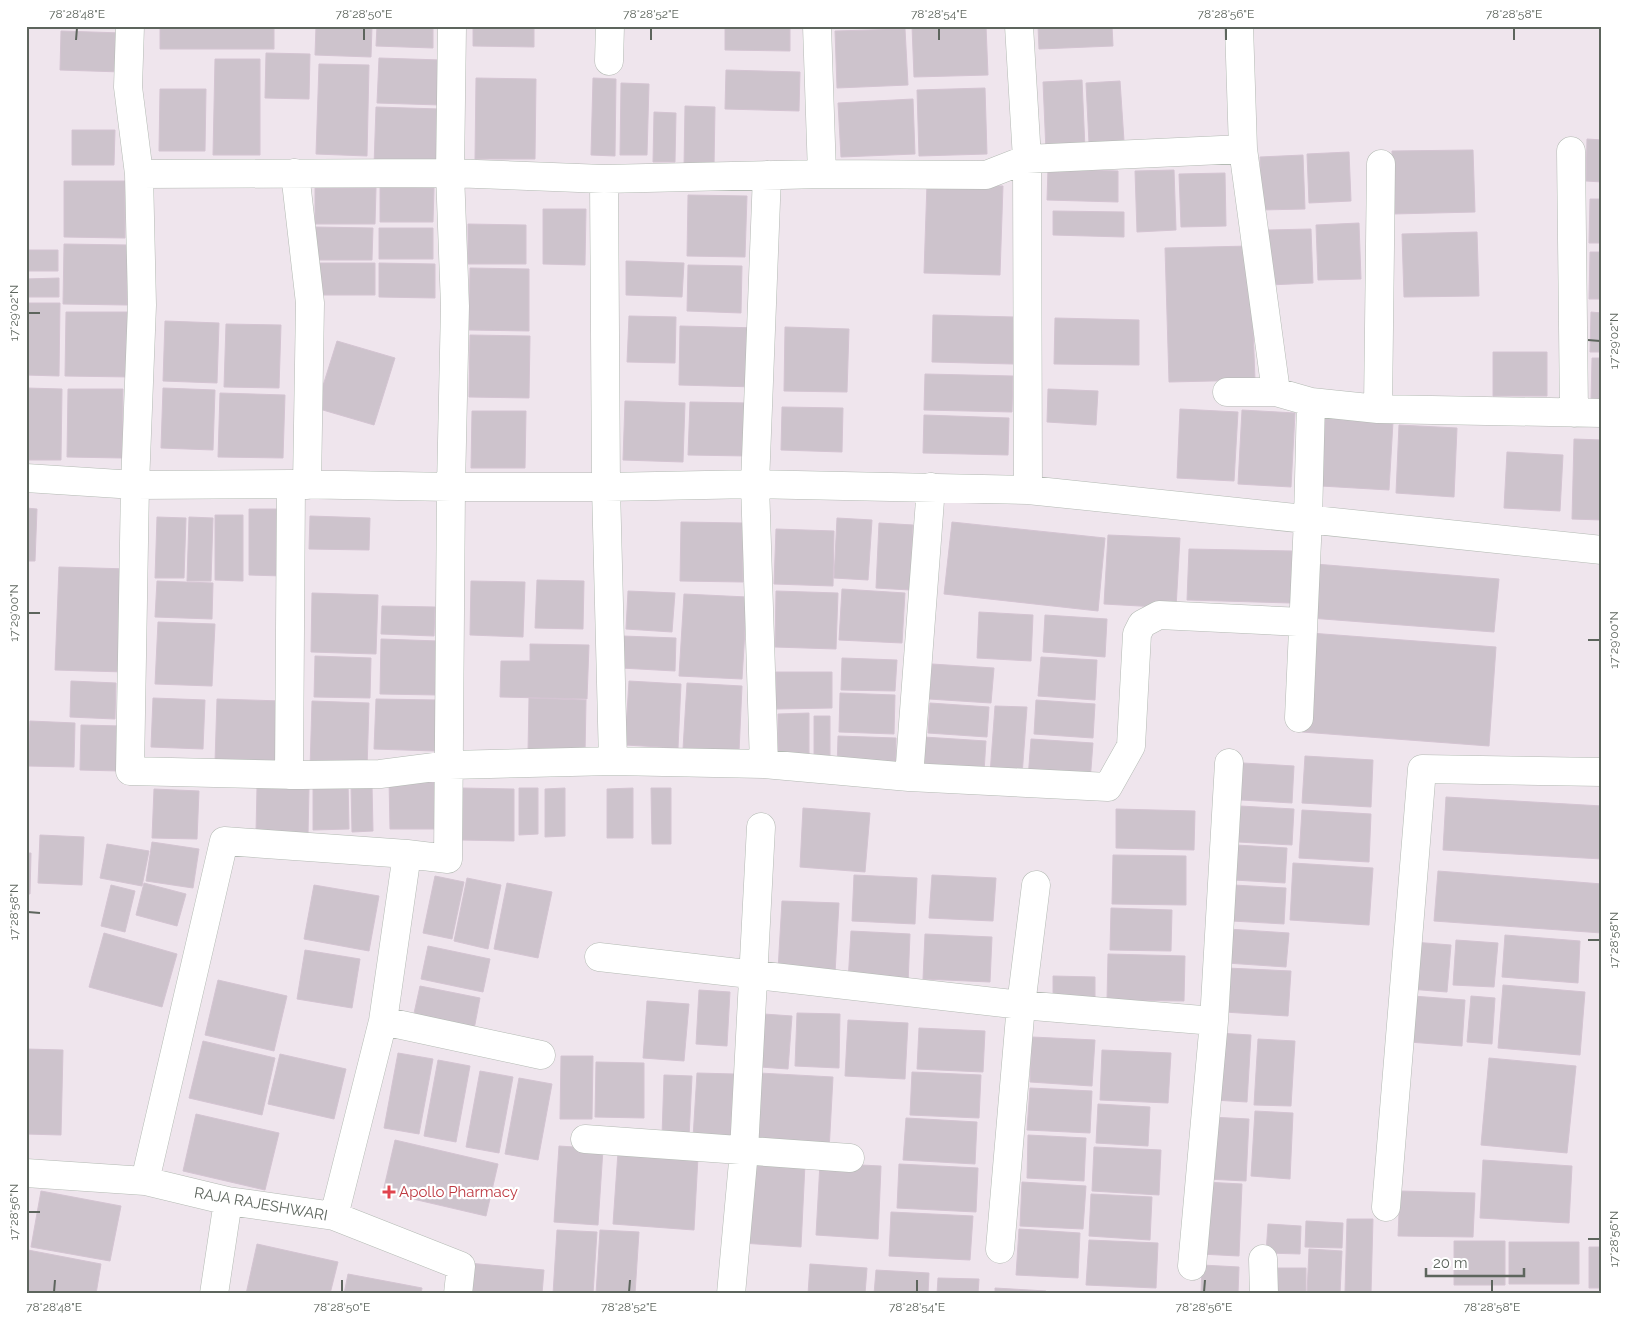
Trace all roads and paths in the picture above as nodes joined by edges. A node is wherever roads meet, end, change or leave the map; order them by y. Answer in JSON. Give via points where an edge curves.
{"nodes":[{"id":1,"x":130,"y":26,"type":"edge"},
{"id":2,"x":452,"y":26,"type":"edge"},
{"id":3,"x":610,"y":26,"type":"edge"},
{"id":4,"x":817,"y":26,"type":"edge"},
{"id":5,"x":1019,"y":26,"type":"edge"},
{"id":6,"x":1239,"y":26,"type":"edge"},
{"id":7,"x":609,"y":61,"type":"dead end"},
{"id":8,"x":1243,"y":149,"type":"junction"},
{"id":9,"x":1571,"y":151,"type":"dead end"},
{"id":10,"x":1027,"y":159,"type":"junction"},
{"id":11,"x":1381,"y":164,"type":"dead end"},
{"id":12,"x":295,"y":173,"type":"junction"},
{"id":13,"x":450,"y":173,"type":"junction"},
{"id":14,"x":139,"y":174,"type":"junction"},
{"id":15,"x":767,"y":174,"type":"junction"},
{"id":16,"x":822,"y":174,"type":"junction"},
{"id":17,"x":604,"y":179,"type":"junction"},
{"id":18,"x":1227,"y":392,"type":"dead end"},
{"id":19,"x":1276,"y":392,"type":"junction"},
{"id":20,"x":1311,"y":402,"type":"junction"},
{"id":21,"x":1378,"y":409,"type":"junction"},
{"id":22,"x":1574,"y":413,"type":"junction"},
{"id":23,"x":1602,"y":413,"type":"edge"},
{"id":24,"x":26,"y":478,"type":"edge"},
{"id":25,"x":299,"y":484,"type":"junction"},
{"id":26,"x":755,"y":484,"type":"junction"},
{"id":27,"x":135,"y":485,"type":"junction"},
{"id":28,"x":451,"y":487,"type":"junction"},
{"id":29,"x":606,"y":487,"type":"junction"},
{"id":30,"x":931,"y":488,"type":"junction"},
{"id":31,"x":1028,"y":490,"type":"junction"},
{"id":32,"x":1308,"y":519,"type":"junction"},
{"id":33,"x":1602,"y":550,"type":"edge"},
{"id":34,"x":1303,"y":622,"type":"junction"},
{"id":35,"x":1299,"y":718,"type":"dead end"},
{"id":36,"x":613,"y":761,"type":"junction"},
{"id":37,"x":1229,"y":763,"type":"dead end"},
{"id":38,"x":764,"y":764,"type":"junction"},
{"id":39,"x":450,"y":765,"type":"junction"},
{"id":40,"x":1602,"y":772,"type":"edge"},
{"id":41,"x":288,"y":775,"type":"junction"},
{"id":42,"x":910,"y":777,"type":"junction"},
{"id":43,"x":761,"y":827,"type":"dead end"},
{"id":44,"x":407,"y":854,"type":"junction"},
{"id":45,"x":1036,"y":885,"type":"dead end"},
{"id":46,"x":600,"y":957,"type":"dead end"},
{"id":47,"x":754,"y":976,"type":"junction"},
{"id":48,"x":1021,"y":1005,"type":"junction"},
{"id":49,"x":383,"y":1021,"type":"junction"},
{"id":50,"x":1214,"y":1021,"type":"junction"},
{"id":51,"x":541,"y":1055,"type":"dead end"},
{"id":52,"x":585,"y":1139,"type":"dead end"},
{"id":53,"x":744,"y":1151,"type":"junction"},
{"id":54,"x":850,"y":1158,"type":"dead end"},
{"id":55,"x":26,"y":1173,"type":"edge"},
{"id":56,"x":145,"y":1181,"type":"junction"},
{"id":57,"x":228,"y":1201,"type":"junction"},
{"id":58,"x":1386,"y":1207,"type":"dead end"},
{"id":59,"x":334,"y":1216,"type":"junction"},
{"id":60,"x":1000,"y":1249,"type":"dead end"},
{"id":61,"x":1263,"y":1259,"type":"dead end"},
{"id":62,"x":1192,"y":1266,"type":"dead end"},
{"id":63,"x":214,"y":1294,"type":"edge"},
{"id":64,"x":458,"y":1294,"type":"edge"},
{"id":65,"x":731,"y":1294,"type":"edge"},
{"id":66,"x":1264,"y":1294,"type":"edge"}],
"edges":[{"from":1,"to":14,"type":"street","via":[[128,87]]},
{"from":2,"to":13,"type":"street"},
{"from":3,"to":7,"type":"street"},
{"from":4,"to":16,"type":"street"},
{"from":5,"to":10,"type":"street"},
{"from":6,"to":8,"type":"street"},
{"from":8,"to":10,"type":"street"},
{"from":8,"to":19,"type":"street"},
{"from":9,"to":22,"type":"street"},
{"from":10,"to":16,"type":"street","via":[[986,175]]},
{"from":10,"to":31,"type":"street"},
{"from":11,"to":21,"type":"street"},
{"from":12,"to":13,"type":"street"},
{"from":12,"to":14,"type":"street"},
{"from":12,"to":25,"type":"street","via":[[310,303]]},
{"from":13,"to":17,"type":"street"},
{"from":13,"to":28,"type":"street","via":[[455,306]]},
{"from":14,"to":27,"type":"street","via":[[142,305]]},
{"from":15,"to":16,"type":"street"},
{"from":15,"to":17,"type":"street"},
{"from":15,"to":26,"type":"street"},
{"from":17,"to":29,"type":"street"},
{"from":18,"to":19,"type":"street"},
{"from":19,"to":20,"type":"street"},
{"from":20,"to":21,"type":"street"},
{"from":20,"to":32,"type":"street"},
{"from":21,"to":22,"type":"street"},
{"from":22,"to":23,"type":"street"},
{"from":24,"to":27,"type":"street"},
{"from":25,"to":27,"type":"street"},
{"from":25,"to":28,"type":"street"},
{"from":25,"to":41,"type":"street"},
{"from":26,"to":29,"type":"street"},
{"from":26,"to":30,"type":"street"},
{"from":26,"to":38,"type":"street"},
{"from":27,"to":41,"type":"street","via":[[130,771]]},
{"from":28,"to":29,"type":"street"},
{"from":28,"to":39,"type":"street"},
{"from":29,"to":36,"type":"street"},
{"from":30,"to":31,"type":"street"},
{"from":30,"to":42,"type":"street"},
{"from":31,"to":32,"type":"street"},
{"from":32,"to":33,"type":"street"},
{"from":32,"to":34,"type":"street"},
{"from":34,"to":35,"type":"street"},
{"from":34,"to":42,"type":"street","via":[[1159,615],[1142,624],[1136,634],[1131,746],[1108,787]]},
{"from":36,"to":38,"type":"street"},
{"from":36,"to":39,"type":"street"},
{"from":37,"to":50,"type":"street"},
{"from":38,"to":42,"type":"street"},
{"from":39,"to":41,"type":"street","via":[[380,774]]},
{"from":39,"to":44,"type":"street","via":[[448,859]]},
{"from":40,"to":58,"type":"street","via":[[1422,769]]},
{"from":43,"to":47,"type":"street"},
{"from":44,"to":49,"type":"street"},
{"from":44,"to":56,"type":"street","via":[[224,841]]},
{"from":45,"to":48,"type":"street"},
{"from":46,"to":47,"type":"street"},
{"from":47,"to":48,"type":"street"},
{"from":47,"to":53,"type":"street"},
{"from":48,"to":50,"type":"street"},
{"from":48,"to":60,"type":"street"},
{"from":49,"to":51,"type":"street"},
{"from":49,"to":59,"type":"street"},
{"from":50,"to":62,"type":"street"},
{"from":52,"to":53,"type":"street"},
{"from":53,"to":54,"type":"street"},
{"from":53,"to":65,"type":"street"},
{"from":55,"to":56,"type":"street","name":"RAJA RAJESHWARI"},
{"from":56,"to":57,"type":"street","name":"RAJA RAJESHWARI"},
{"from":57,"to":59,"type":"street","name":"RAJA RAJESHWARI"},
{"from":57,"to":63,"type":"street"},
{"from":59,"to":64,"type":"street","name":"RAJA RAJESHWARI","via":[[461,1266]]},
{"from":61,"to":66,"type":"street"}]}
